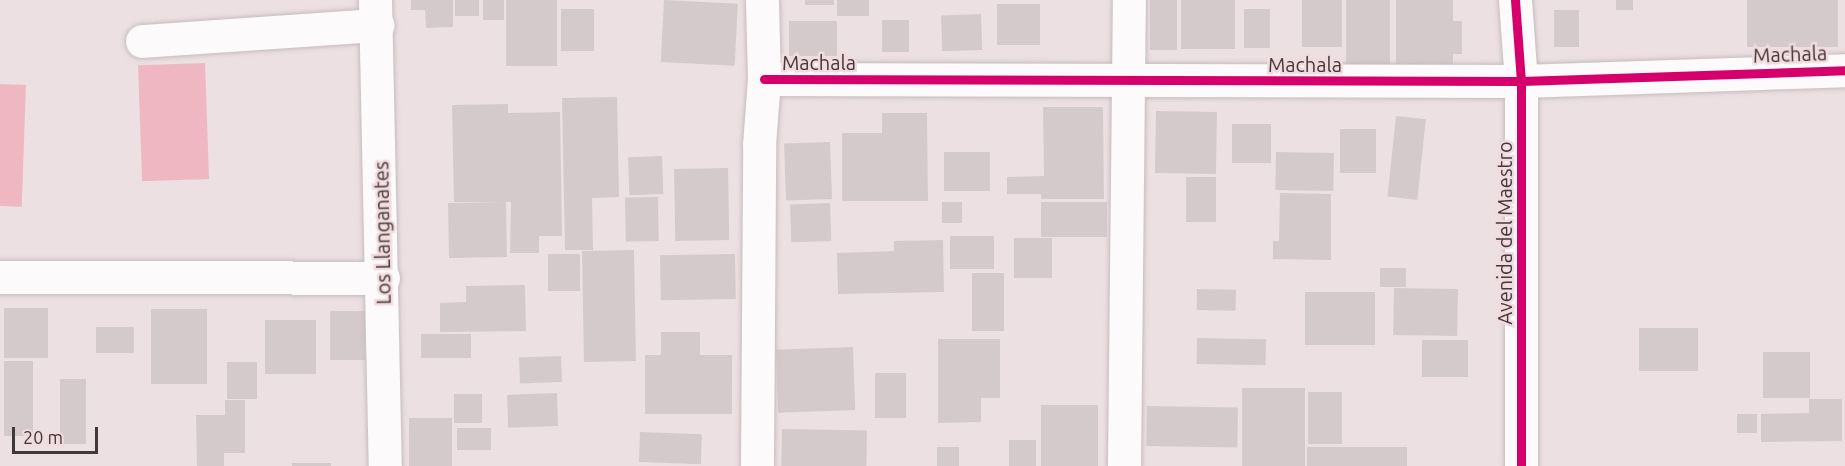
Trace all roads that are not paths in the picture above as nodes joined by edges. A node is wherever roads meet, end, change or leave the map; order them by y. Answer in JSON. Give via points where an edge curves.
{"nodes":[{"id":1,"x":762,"y":0,"type":"edge"},
{"id":2,"x":1129,"y":0,"type":"edge"},
{"id":3,"x":1515,"y":0,"type":"edge"},
{"id":4,"x":376,"y":12,"type":"edge"},
{"id":5,"x":142,"y":41,"type":"dead end"},
{"id":6,"x":1845,"y":70,"type":"edge"},
{"id":7,"x":765,"y":79,"type":"junction"},
{"id":8,"x":1521,"y":81,"type":"junction"},
{"id":9,"x":1131,"y":82,"type":"junction"},
{"id":10,"x":0,"y":277,"type":"edge"},
{"id":11,"x":383,"y":278,"type":"junction"},
{"id":12,"x":385,"y":466,"type":"edge"},
{"id":13,"x":758,"y":466,"type":"edge"},
{"id":14,"x":1124,"y":466,"type":"edge"},
{"id":15,"x":1521,"y":466,"type":"edge"}],
"edges":[{"from":1,"to":7,"type":"street"},
{"from":2,"to":9,"type":"street"},
{"from":3,"to":8,"type":"street","name":"Avenida del Maestro"},
{"from":4,"to":5,"type":"street"},
{"from":4,"to":11,"type":"street","name":"Los Llanganates"},
{"from":6,"to":8,"type":"street","name":"Machala"},
{"from":7,"to":9,"type":"street","name":"Machala"},
{"from":7,"to":13,"type":"street","via":[[759,145]]},
{"from":8,"to":9,"type":"street","name":"Machala"},
{"from":8,"to":15,"type":"street","name":"Avenida del Maestro"},
{"from":9,"to":14,"type":"street"},
{"from":10,"to":11,"type":"street"},
{"from":11,"to":12,"type":"street","name":"Los Llanganates"}]}
